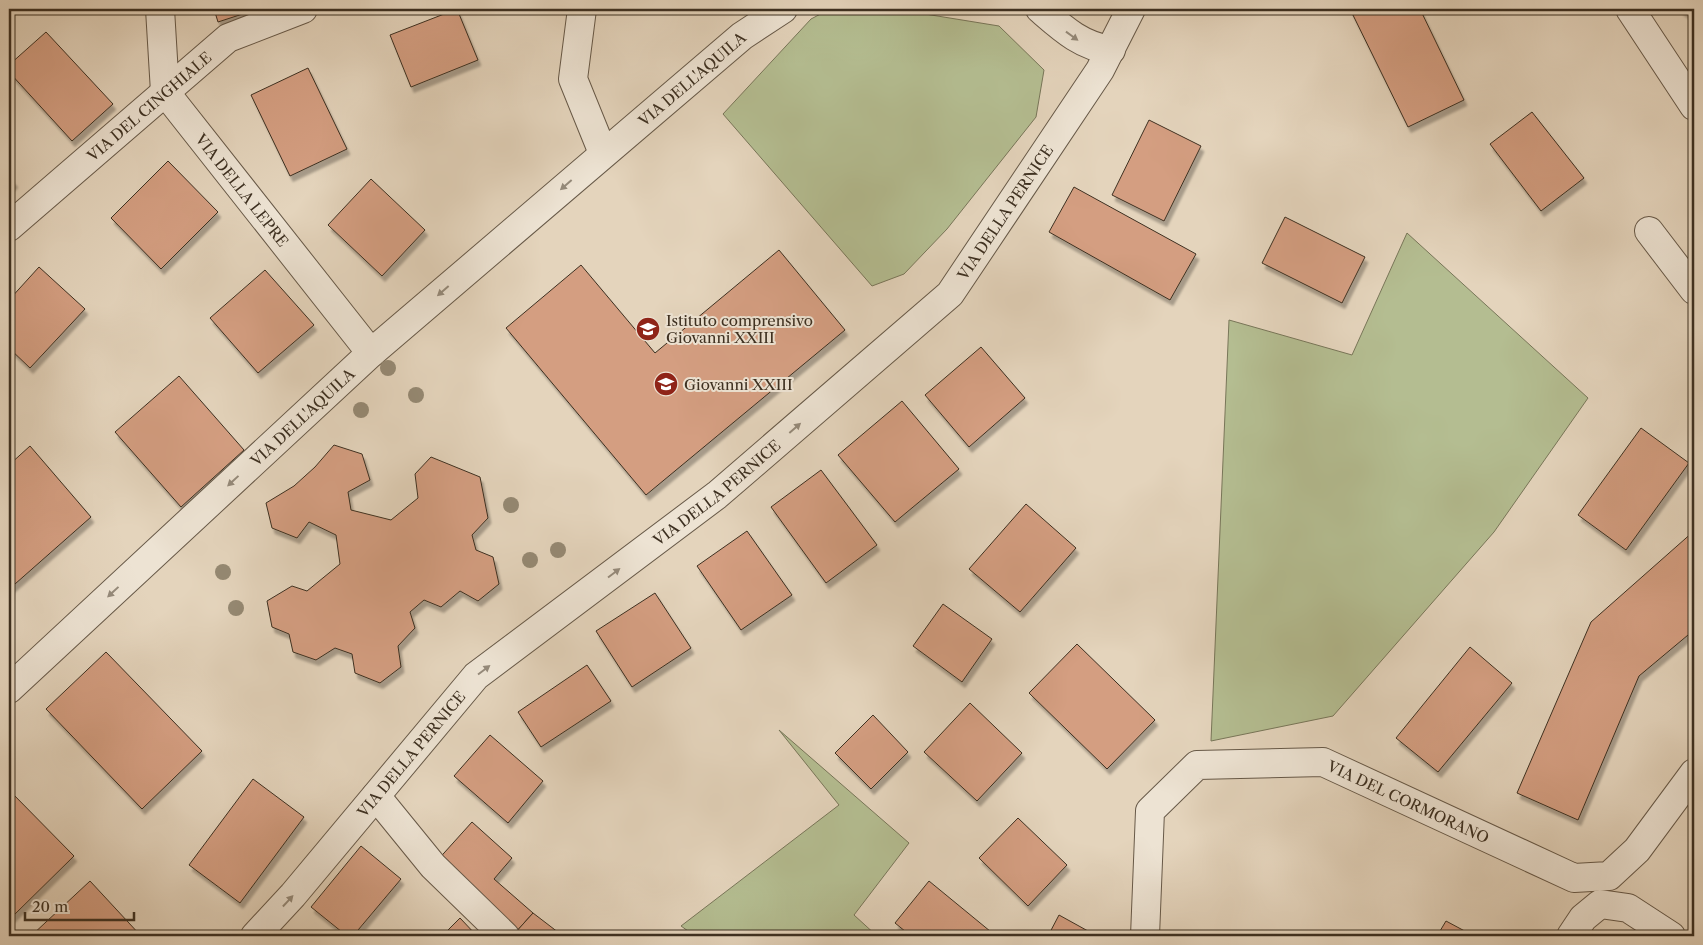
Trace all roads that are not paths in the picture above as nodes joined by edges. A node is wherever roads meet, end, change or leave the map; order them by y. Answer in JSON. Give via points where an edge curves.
{"nodes":[{"id":1,"x":160,"y":9,"type":"edge"},
{"id":2,"x":303,"y":9,"type":"edge"},
{"id":3,"x":582,"y":9,"type":"edge"},
{"id":4,"x":750,"y":9,"type":"edge"},
{"id":5,"x":783,"y":9,"type":"edge"},
{"id":6,"x":1040,"y":9,"type":"edge"},
{"id":7,"x":1131,"y":9,"type":"edge"},
{"id":8,"x":1630,"y":9,"type":"edge"},
{"id":9,"x":728,"y":48,"type":"junction"},
{"id":10,"x":1110,"y":50,"type":"junction"},
{"id":11,"x":165,"y":92,"type":"junction"},
{"id":12,"x":1694,"y":106,"type":"edge"},
{"id":13,"x":604,"y":153,"type":"junction"},
{"id":14,"x":9,"y":227,"type":"edge"},
{"id":15,"x":1649,"y":231,"type":"dead end"},
{"id":16,"x":1694,"y":290,"type":"edge"},
{"id":17,"x":371,"y":353,"type":"junction"},
{"id":18,"x":9,"y":689,"type":"edge"},
{"id":19,"x":1694,"y":773,"type":"edge"},
{"id":20,"x":376,"y":796,"type":"junction"},
{"id":21,"x":255,"y":936,"type":"edge"},
{"id":22,"x":505,"y":936,"type":"edge"},
{"id":23,"x":1145,"y":936,"type":"edge"},
{"id":24,"x":1571,"y":936,"type":"edge"},
{"id":25,"x":1671,"y":936,"type":"edge"}],
"edges":[{"from":1,"to":11,"type":"street"},
{"from":2,"to":11,"type":"street","name":"VIA DEL CINGHIALE","via":[[228,38]]},
{"from":3,"to":13,"type":"street","via":[[573,79]]},
{"from":4,"to":9,"type":"street"},
{"from":5,"to":9,"type":"street","name":"VIA DELL'AQUILA"},
{"from":6,"to":10,"type":"street","one_way":true,"via":[[1080,42]]},
{"from":7,"to":10,"type":"street","name":"VIA DELLA PERNICE"},
{"from":8,"to":12,"type":"street"},
{"from":9,"to":13,"type":"street","name":"VIA DELL'AQUILA"},
{"from":20,"to":10,"type":"street","name":"VIA DELLA PERNICE","one_way":true,"via":[[476,676],[717,495],[950,294],[1100,70]]},
{"from":11,"to":14,"type":"street","name":"VIA DEL CINGHIALE"},
{"from":11,"to":17,"type":"street","name":"VIA DELLA LEPRE"},
{"from":13,"to":17,"type":"street","name":"VIA DELL'AQUILA","one_way":true},
{"from":15,"to":16,"type":"street"},
{"from":17,"to":18,"type":"street","name":"VIA DELL'AQUILA","one_way":true},
{"from":19,"to":23,"type":"street","name":"VIA DEL CORMORANO","via":[[1637,850],[1610,876],[1574,878],[1323,762],[1197,765],[1150,811]]},
{"from":21,"to":20,"type":"street","name":"VIA DELLA PERNICE","one_way":true,"via":[[294,895]]},
{"from":20,"to":22,"type":"street","via":[[433,866]]},
{"from":24,"to":25,"type":"street","via":[[1583,918],[1600,904],[1628,908]]}]}
